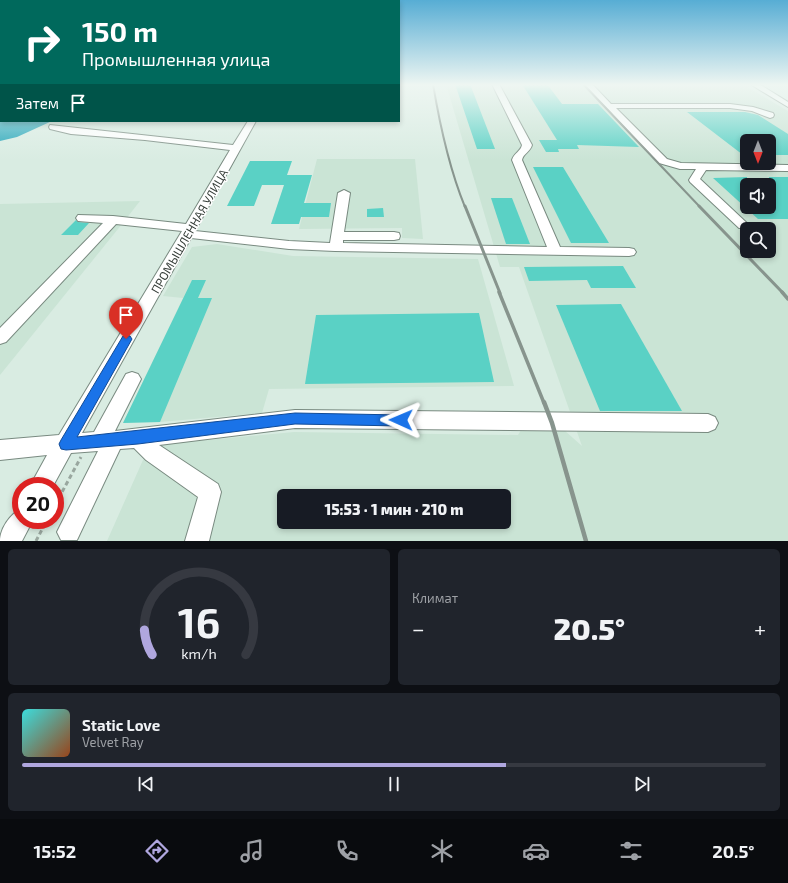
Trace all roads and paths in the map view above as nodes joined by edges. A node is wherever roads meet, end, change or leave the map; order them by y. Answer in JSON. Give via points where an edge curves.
{"nodes":[{"id":1,"x":508,"y":109,"type":"edge"},
{"id":2,"x":612,"y":109,"type":"edge"},
{"id":3,"x":754,"y":109,"type":"edge"},
{"id":4,"x":770,"y":115,"type":"dead end"},
{"id":5,"x":251,"y":122,"type":"edge"},
{"id":6,"x":53,"y":127,"type":"dead end"},
{"id":7,"x":236,"y":148,"type":"junction"},
{"id":8,"x":703,"y":167,"type":"junction"},
{"id":9,"x":788,"y":168,"type":"edge"},
{"id":10,"x":344,"y":193,"type":"dead end"},
{"id":11,"x":82,"y":218,"type":"dead end"},
{"id":12,"x":113,"y":220,"type":"junction"},
{"id":13,"x":740,"y":222,"type":"edge"},
{"id":14,"x":189,"y":231,"type":"junction"},
{"id":15,"x":394,"y":236,"type":"dead end"},
{"id":16,"x":336,"y":242,"type":"junction"},
{"id":17,"x":555,"y":251,"type":"junction"},
{"id":18,"x":629,"y":252,"type":"dead end"},
{"id":19,"x":0,"y":338,"type":"edge"},
{"id":20,"x":132,"y":380,"type":"dead end"},
{"id":21,"x":708,"y":424,"type":"dead end"},
{"id":22,"x":138,"y":438,"type":"junction"},
{"id":23,"x":101,"y":441,"type":"junction"},
{"id":24,"x":66,"y":444,"type":"junction"},
{"id":25,"x":0,"y":450,"type":"edge"},
{"id":26,"x":46,"y":477,"type":"edge"},
{"id":27,"x":64,"y":492,"type":"edge"},
{"id":28,"x":16,"y":529,"type":"edge"},
{"id":29,"x":42,"y":529,"type":"edge"},
{"id":30,"x":69,"y":532,"type":"dead end"},
{"id":31,"x":9,"y":541,"type":"edge"},
{"id":32,"x":36,"y":541,"type":"edge"},
{"id":33,"x":197,"y":541,"type":"edge"}],
"edges":[{"from":1,"to":17,"type":"street","via":[[527,145],[517,160]]},
{"from":2,"to":8,"type":"street","via":[[663,161],[680,166]]},
{"from":3,"to":4,"type":"street"},
{"from":5,"to":7,"type":"street","name":"ПРОМЫШЛЕННАЯ УЛИЦА"},
{"from":6,"to":7,"type":"street"},
{"from":7,"to":14,"type":"street","name":"ПРОМЫШЛЕННАЯ УЛИЦА"},
{"from":8,"to":9,"type":"street"},
{"from":8,"to":13,"type":"street","via":[[694,180]]},
{"from":10,"to":16,"type":"street"},
{"from":11,"to":12,"type":"street"},
{"from":12,"to":14,"type":"street"},
{"from":12,"to":19,"type":"street"},
{"from":14,"to":16,"type":"street","via":[[289,244]]},
{"from":14,"to":24,"type":"street","name":"ПРОМЫШЛЕННАЯ УЛИЦА"},
{"from":15,"to":16,"type":"street"},
{"from":16,"to":17,"type":"street"},
{"from":17,"to":18,"type":"street"},
{"from":20,"to":23,"type":"street"},
{"from":21,"to":22,"type":"street","via":[[295,419]]},
{"from":22,"to":23,"type":"street"},
{"from":22,"to":33,"type":"street","via":[[210,492]]},
{"from":23,"to":24,"type":"street"},
{"from":23,"to":27,"type":"path"},
{"from":23,"to":30,"type":"street"},
{"from":24,"to":25,"type":"street"},
{"from":24,"to":26,"type":"street","name":"ПРОМЫШЛЕННАЯ УЛИЦА"},
{"from":28,"to":31,"type":"street"},
{"from":29,"to":32,"type":"path"}]}
